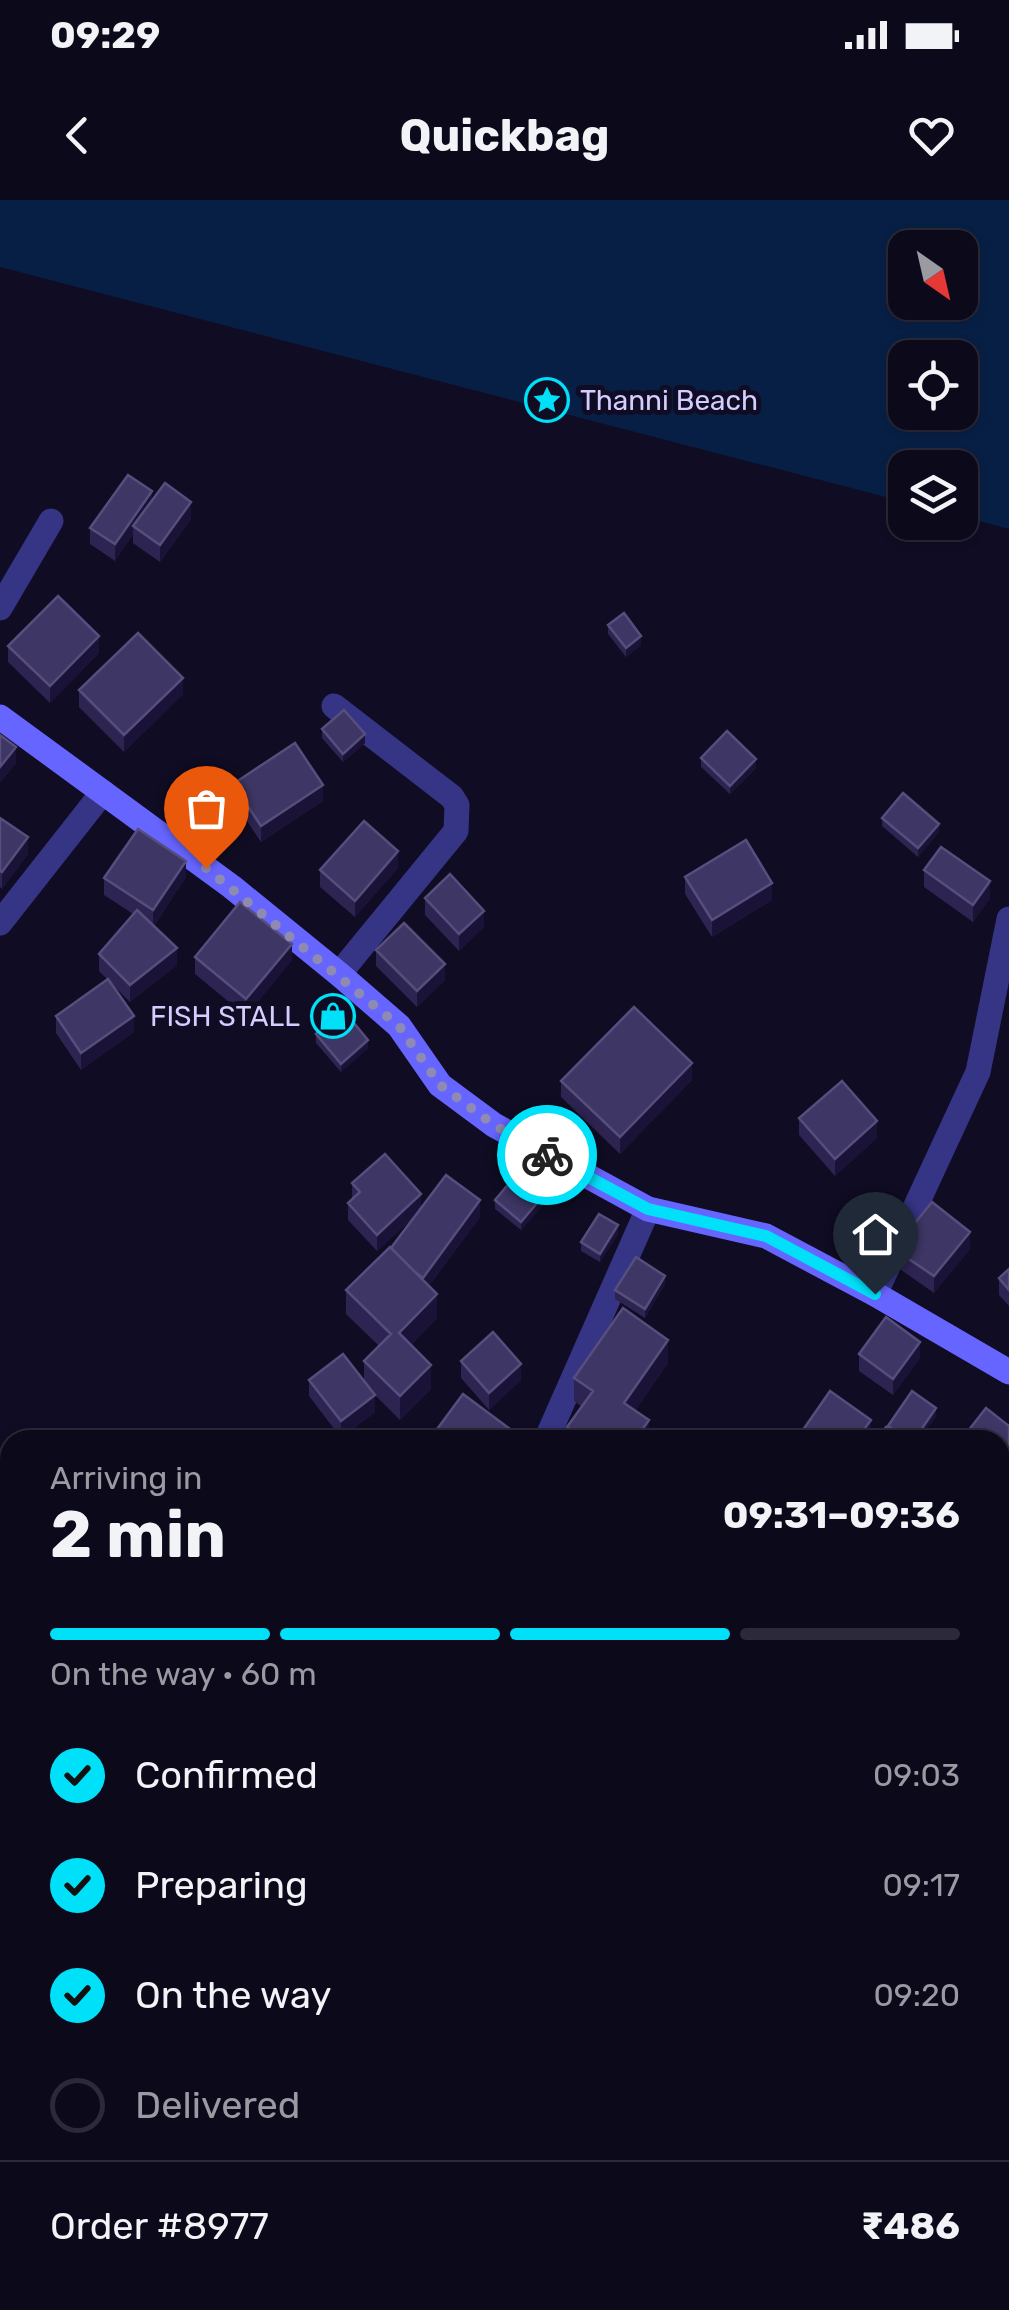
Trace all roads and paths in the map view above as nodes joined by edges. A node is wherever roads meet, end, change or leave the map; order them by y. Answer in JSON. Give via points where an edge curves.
{"nodes":[{"id":1,"x":51,"y":522,"type":"dead end"},
{"id":2,"x":0,"y":608,"type":"edge"},
{"id":3,"x":334,"y":706,"type":"dead end"},
{"id":4,"x":0,"y":717,"type":"edge"},
{"id":5,"x":102,"y":792,"type":"junction"},
{"id":6,"x":1009,"y":920,"type":"edge"},
{"id":7,"x":0,"y":923,"type":"edge"},
{"id":8,"x":339,"y":974,"type":"junction"},
{"id":9,"x":648,"y":1209,"type":"junction"},
{"id":10,"x":875,"y":1294,"type":"junction"},
{"id":11,"x":1009,"y":1372,"type":"edge"},
{"id":12,"x":550,"y":1430,"type":"edge"}],
"edges":[{"from":1,"to":2,"type":"street"},
{"from":3,"to":8,"type":"street","via":[[452,798],[458,818],[456,830]]},
{"from":4,"to":5,"type":"main road"},
{"from":5,"to":7,"type":"street"},
{"from":5,"to":8,"type":"main road"},
{"from":6,"to":10,"type":"street","via":[[978,1072]]},
{"from":8,"to":9,"type":"main road","via":[[399,1026],[440,1085],[494,1125]]},
{"from":9,"to":10,"type":"main road","via":[[766,1236]]},
{"from":9,"to":12,"type":"street"},
{"from":10,"to":11,"type":"main road"}]}
